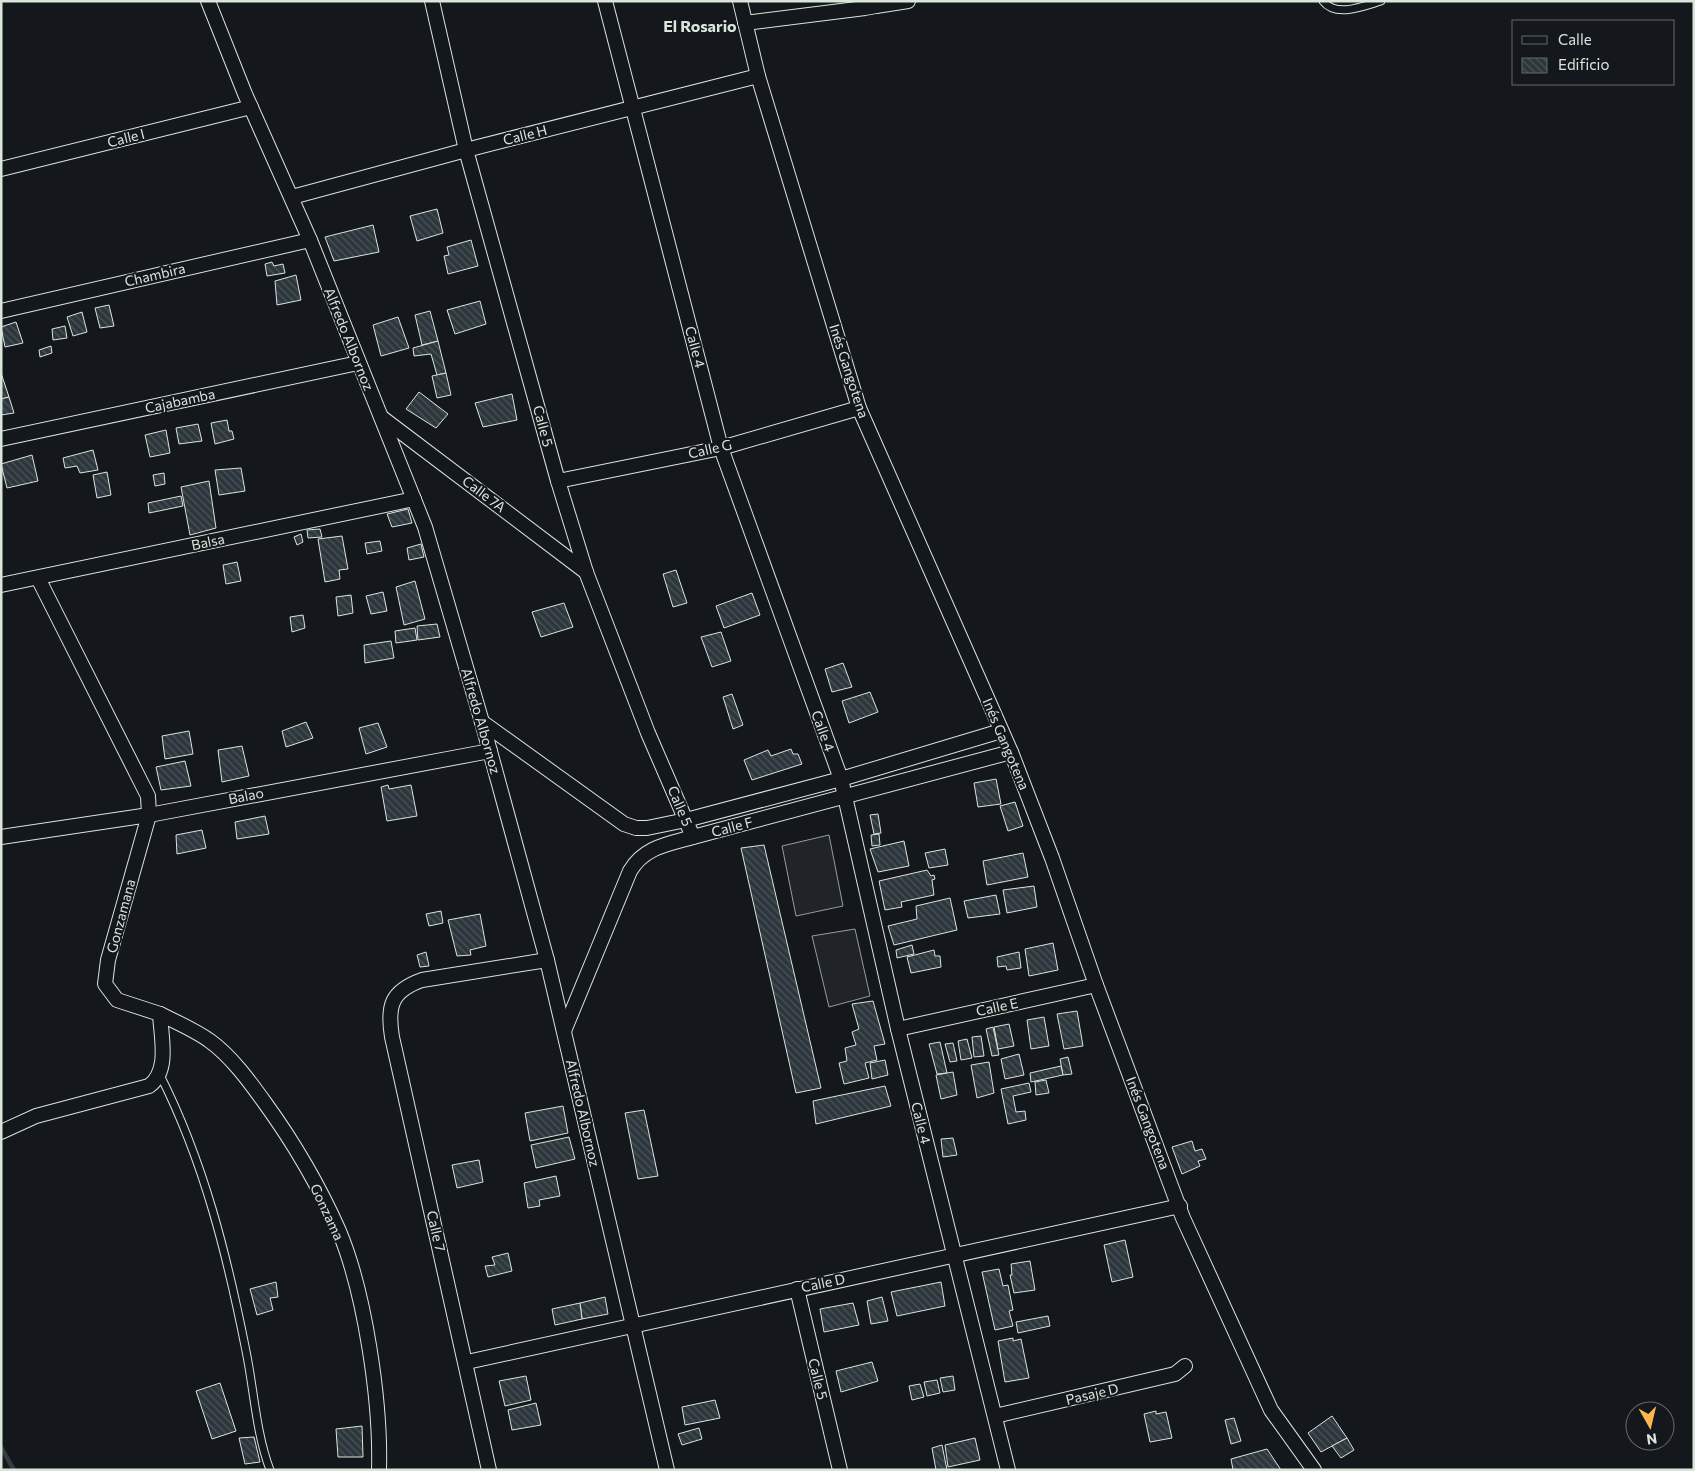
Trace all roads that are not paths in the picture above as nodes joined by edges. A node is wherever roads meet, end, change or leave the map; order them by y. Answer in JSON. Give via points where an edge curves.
{"nodes":[{"id":1,"x":208,"y":1,"type":"edge"},
{"id":2,"x":432,"y":1,"type":"edge"},
{"id":3,"x":605,"y":1,"type":"edge"},
{"id":4,"x":740,"y":1,"type":"edge"},
{"id":5,"x":908,"y":1,"type":"edge"},
{"id":6,"x":1323,"y":1,"type":"edge"},
{"id":7,"x":1381,"y":1,"type":"edge"},
{"id":8,"x":876,"y":3,"type":"edge"},
{"id":9,"x":745,"y":23,"type":"junction"},
{"id":10,"x":758,"y":76,"type":"junction"},
{"id":11,"x":251,"y":107,"type":"junction"},
{"id":12,"x":632,"y":107,"type":"junction"},
{"id":13,"x":466,"y":150,"type":"junction"},
{"id":14,"x":1,"y":170,"type":"edge"},
{"id":15,"x":292,"y":198,"type":"junction"},
{"id":16,"x":310,"y":240,"type":"junction"},
{"id":17,"x":1,"y":311,"type":"edge"},
{"id":18,"x":358,"y":363,"type":"junction"},
{"id":19,"x":860,"y":408,"type":"junction"},
{"id":20,"x":381,"y":417,"type":"junction"},
{"id":21,"x":1,"y":439,"type":"edge"},
{"id":22,"x":722,"y":448,"type":"junction"},
{"id":23,"x":558,"y":481,"type":"junction"},
{"id":24,"x":414,"y":499,"type":"junction"},
{"id":25,"x":586,"y":572,"type":"junction"},
{"id":26,"x":38,"y":578,"type":"junction"},
{"id":27,"x":1,"y":585,"type":"edge"},
{"id":28,"x":482,"y":722,"type":"junction"},
{"id":29,"x":1001,"y":731,"type":"junction"},
{"id":30,"x":490,"y":751,"type":"junction"},
{"id":31,"x":1010,"y":752,"type":"junction"},
{"id":32,"x":841,"y":779,"type":"junction"},
{"id":33,"x":846,"y":797,"type":"junction"},
{"id":34,"x":149,"y":814,"type":"junction"},
{"id":35,"x":686,"y":820,"type":"junction"},
{"id":36,"x":1,"y":837,"type":"edge"},
{"id":37,"x":693,"y":837,"type":"junction"},
{"id":38,"x":547,"y":960,"type":"junction"},
{"id":39,"x":1096,"y":985,"type":"junction"},
{"id":40,"x":160,"y":1014,"type":"junction"},
{"id":41,"x":898,"y":1028,"type":"junction"},
{"id":42,"x":564,"y":1031,"type":"junction"},
{"id":43,"x":160,"y":1075,"type":"junction"},
{"id":44,"x":1,"y":1132,"type":"edge"},
{"id":45,"x":1180,"y":1206,"type":"junction"},
{"id":46,"x":954,"y":1256,"type":"junction"},
{"id":47,"x":797,"y":1289,"type":"junction"},
{"id":48,"x":632,"y":1327,"type":"junction"},
{"id":49,"x":467,"y":1362,"type":"junction"},
{"id":50,"x":1185,"y":1366,"type":"dead end"},
{"id":51,"x":995,"y":1416,"type":"junction"},
{"id":52,"x":270,"y":1470,"type":"edge"},
{"id":53,"x":379,"y":1470,"type":"edge"},
{"id":54,"x":489,"y":1470,"type":"edge"},
{"id":55,"x":667,"y":1470,"type":"edge"},
{"id":56,"x":840,"y":1470,"type":"edge"},
{"id":57,"x":1008,"y":1470,"type":"edge"},
{"id":58,"x":1314,"y":1470,"type":"edge"}],
"edges":[{"from":1,"to":11,"type":"street","name":"Alfredo Albornoz"},
{"from":2,"to":13,"type":"street","name":"Calle 5"},
{"from":3,"to":12,"type":"street","name":"Calle 4"},
{"from":4,"to":9,"type":"street","name":"Inés Gangotena"},
{"from":5,"to":8,"type":"street"},
{"from":6,"to":7,"type":"lane","via":[[1327,6],[1341,10]]},
{"from":8,"to":9,"type":"street"},
{"from":9,"to":10,"type":"street","name":"Inés Gangotena"},
{"from":10,"to":12,"type":"street","name":"Calle H"},
{"from":10,"to":19,"type":"street","name":"Inés Gangotena"},
{"from":11,"to":14,"type":"street","name":"Calle I"},
{"from":11,"to":15,"type":"street","name":"Alfredo Albornoz"},
{"from":12,"to":13,"type":"street","name":"Calle H"},
{"from":12,"to":22,"type":"street","name":"Calle 4"},
{"from":13,"to":15,"type":"street","name":"Calle H"},
{"from":13,"to":23,"type":"street","name":"Calle 5"},
{"from":15,"to":16,"type":"street","name":"Alfredo Albornoz"},
{"from":16,"to":17,"type":"street","name":"Chambira"},
{"from":16,"to":18,"type":"street","name":"Alfredo Albornoz"},
{"from":18,"to":20,"type":"street","name":"Alfredo Albornoz"},
{"from":18,"to":21,"type":"street","name":"Cajabamba"},
{"from":19,"to":22,"type":"street","name":"Calle G"},
{"from":19,"to":29,"type":"street","name":"Inés Gangotena"},
{"from":20,"to":24,"type":"street","name":"Alfredo Albornoz"},
{"from":20,"to":25,"type":"street","name":"Calle 7A"},
{"from":22,"to":23,"type":"street","name":"Calle G"},
{"from":22,"to":32,"type":"street","name":"Calle 4"},
{"from":23,"to":25,"type":"street","name":"Calle 5"},
{"from":24,"to":26,"type":"street","name":"Balsa"},
{"from":24,"to":28,"type":"street","name":"Alfredo Albornoz"},
{"from":25,"to":35,"type":"street","name":"Calle 5","via":[[648,733]]},
{"from":26,"to":27,"type":"street","name":"Balsa"},
{"from":26,"to":34,"type":"street","name":"Gonzamana","via":[[144,786]]},
{"from":28,"to":30,"type":"street","name":"Alfredo Albornoz"},
{"from":28,"to":35,"type":"street","name":"Calle F","via":[[624,824],[647,828]]},
{"from":29,"to":31,"type":"street","name":"Inés Gangotena"},
{"from":29,"to":32,"type":"street","name":"Calle F"},
{"from":30,"to":34,"type":"street","name":"Balao"},
{"from":30,"to":38,"type":"street","name":"Alfredo Albornoz"},
{"from":31,"to":33,"type":"street","name":"Calle F"},
{"from":31,"to":39,"type":"street","name":"Inés Gangotena","via":[[1052,858]]},
{"from":32,"to":33,"type":"street","name":"Calle 4"},
{"from":32,"to":35,"type":"street","name":"Calle F"},
{"from":33,"to":37,"type":"street","name":"Calle F"},
{"from":33,"to":41,"type":"street","name":"Calle 4"},
{"from":34,"to":36,"type":"street","name":"Balao"},
{"from":34,"to":40,"type":"street","name":"Gonzamana","via":[[108,960],[105,984],[116,1000]]},
{"from":35,"to":37,"type":"street","name":"Calle 5"},
{"from":37,"to":42,"type":"street","name":"Calle F","via":[[659,846],[637,859]]},
{"from":38,"to":42,"type":"street","name":"Alfredo Albornoz"},
{"from":38,"to":49,"type":"street","name":"Calle 7","via":[[422,980],[398,993],[391,1005],[389,1021],[392,1036]]},
{"from":39,"to":41,"type":"street","name":"Calle E"},
{"from":39,"to":45,"type":"street","name":"Inés Gangotena"},
{"from":40,"to":43,"type":"street"},
{"from":40,"to":53,"type":"street","name":"Gonzama","via":[[210,1041],[256,1091],[289,1136],[339,1232],[366,1333],[378,1422]]},
{"from":41,"to":46,"type":"street","name":"Calle 4"},
{"from":42,"to":48,"type":"street","name":"Alfredo Albornoz"},
{"from":43,"to":44,"type":"street","via":[[156,1081],[140,1089],[36,1116]]},
{"from":43,"to":52,"type":"lane","via":[[211,1201],[255,1394],[261,1446]]},
{"from":45,"to":46,"type":"street","name":"Calle D"},
{"from":45,"to":58,"type":"street","name":"Inés Gangotena","via":[[1271,1410]]},
{"from":46,"to":47,"type":"street","name":"Calle D"},
{"from":46,"to":51,"type":"street","name":"Calle 4"},
{"from":47,"to":48,"type":"street","name":"Calle D"},
{"from":47,"to":56,"type":"street","name":"Calle 5"},
{"from":48,"to":49,"type":"street","name":"Calle D"},
{"from":48,"to":55,"type":"street","name":"Alfredo Albornoz"},
{"from":49,"to":54,"type":"street","name":"Calle 7"},
{"from":50,"to":51,"type":"street","name":"Pasaje D","via":[[1176,1374]]},
{"from":51,"to":57,"type":"street","name":"Calle 4"}]}
